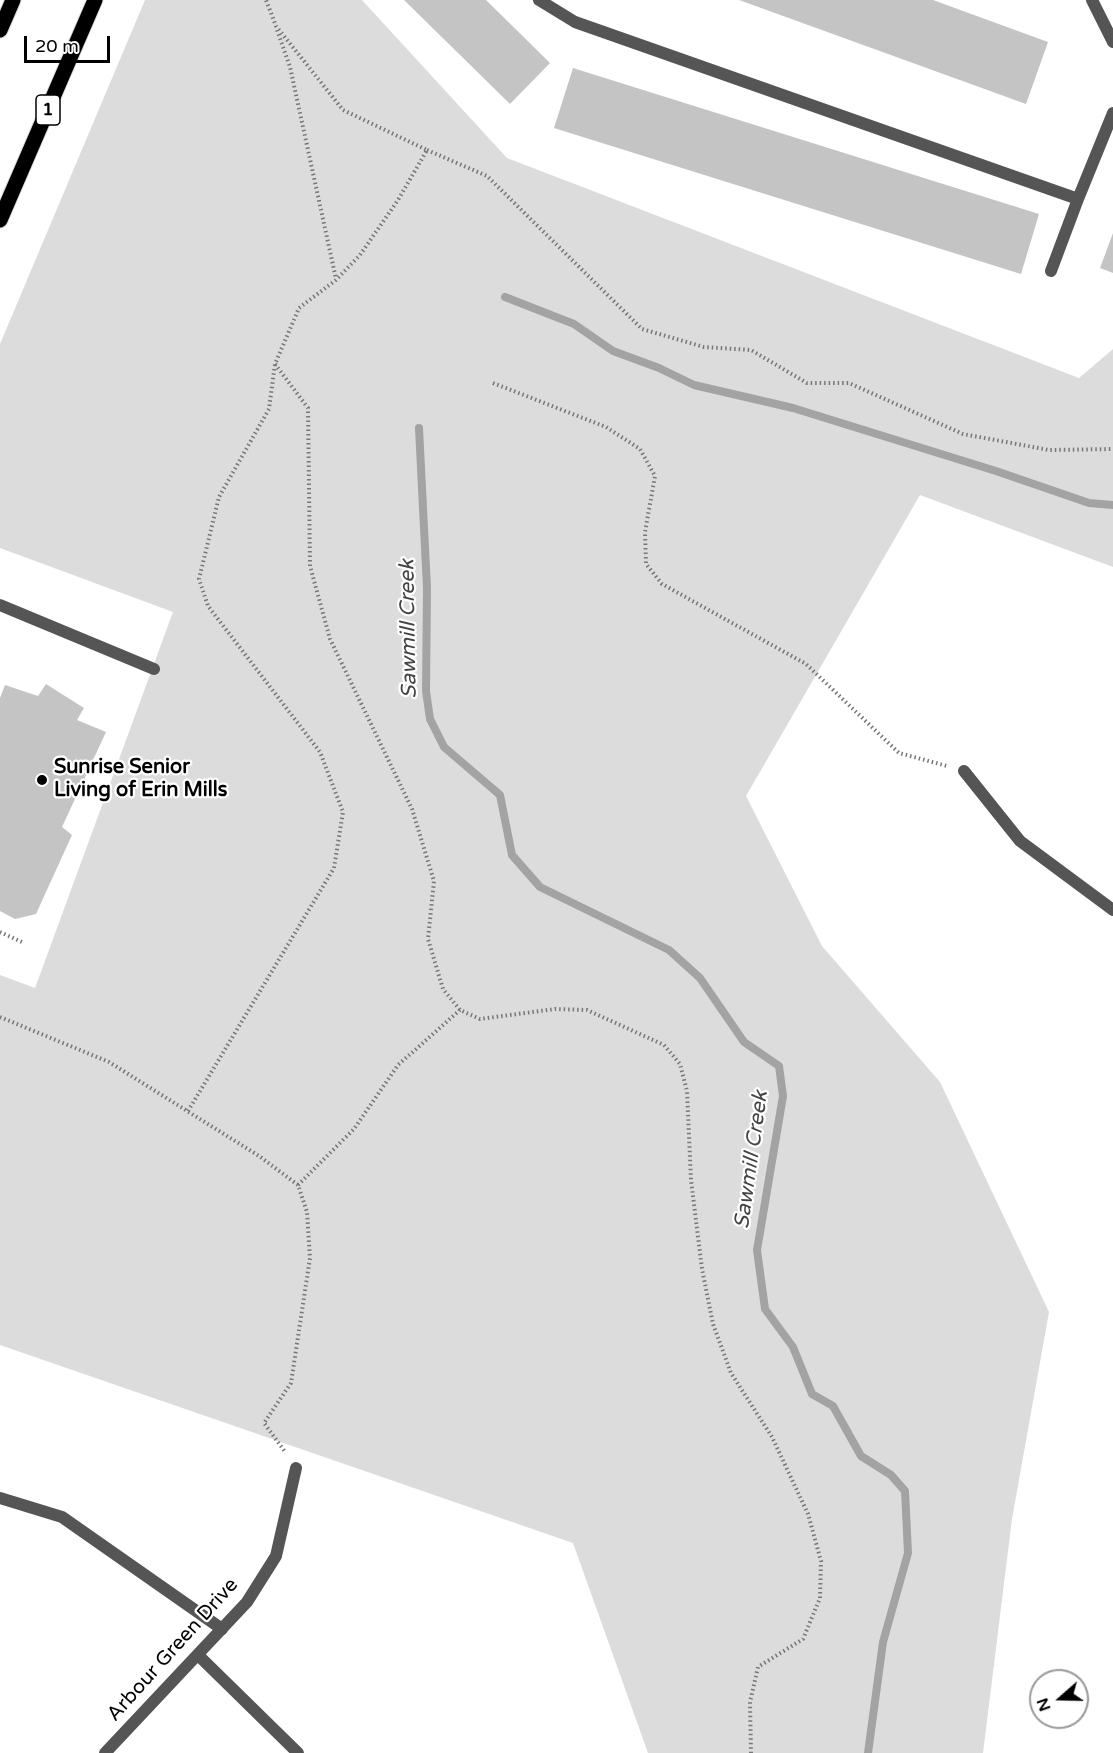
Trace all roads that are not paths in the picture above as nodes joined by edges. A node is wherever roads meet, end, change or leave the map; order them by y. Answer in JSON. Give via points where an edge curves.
{"nodes":[{"id":1,"x":13,"y":0,"type":"edge"},
{"id":2,"x":95,"y":0,"type":"edge"},
{"id":3,"x":539,"y":0,"type":"edge"},
{"id":4,"x":1092,"y":0,"type":"edge"},
{"id":5,"x":0,"y":30,"type":"edge"},
{"id":6,"x":1113,"y":42,"type":"edge"},
{"id":7,"x":1113,"y":112,"type":"edge"},
{"id":8,"x":1078,"y":199,"type":"junction"},
{"id":9,"x":0,"y":220,"type":"edge"},
{"id":10,"x":1051,"y":271,"type":"dead end"},
{"id":11,"x":0,"y":605,"type":"edge"},
{"id":12,"x":154,"y":669,"type":"dead end"},
{"id":13,"x":964,"y":771,"type":"road end"},
{"id":14,"x":1113,"y":910,"type":"edge"},
{"id":15,"x":296,"y":1468,"type":"road end"},
{"id":16,"x":0,"y":1498,"type":"edge"},
{"id":17,"x":222,"y":1629,"type":"junction"},
{"id":18,"x":198,"y":1655,"type":"junction"},
{"id":19,"x":105,"y":1753,"type":"edge"},
{"id":20,"x":298,"y":1753,"type":"edge"}],
"edges":[{"from":1,"to":5,"type":"main road"},
{"from":2,"to":9,"type":"main road","number":"1"},
{"from":3,"to":8,"type":"street","via":[[575,22]]},
{"from":4,"to":6,"type":"street"},
{"from":7,"to":8,"type":"street"},
{"from":8,"to":10,"type":"street"},
{"from":11,"to":12,"type":"street"},
{"from":13,"to":14,"type":"street","via":[[1020,842]]},
{"from":15,"to":17,"type":"street","name":"Arbour Green Drive","via":[[276,1557],[247,1602]]},
{"from":16,"to":17,"type":"street","via":[[62,1517]]},
{"from":17,"to":18,"type":"street","name":"Arbour Green Drive"},
{"from":18,"to":19,"type":"street","name":"Arbour Green Drive"},
{"from":18,"to":20,"type":"street"}]}
